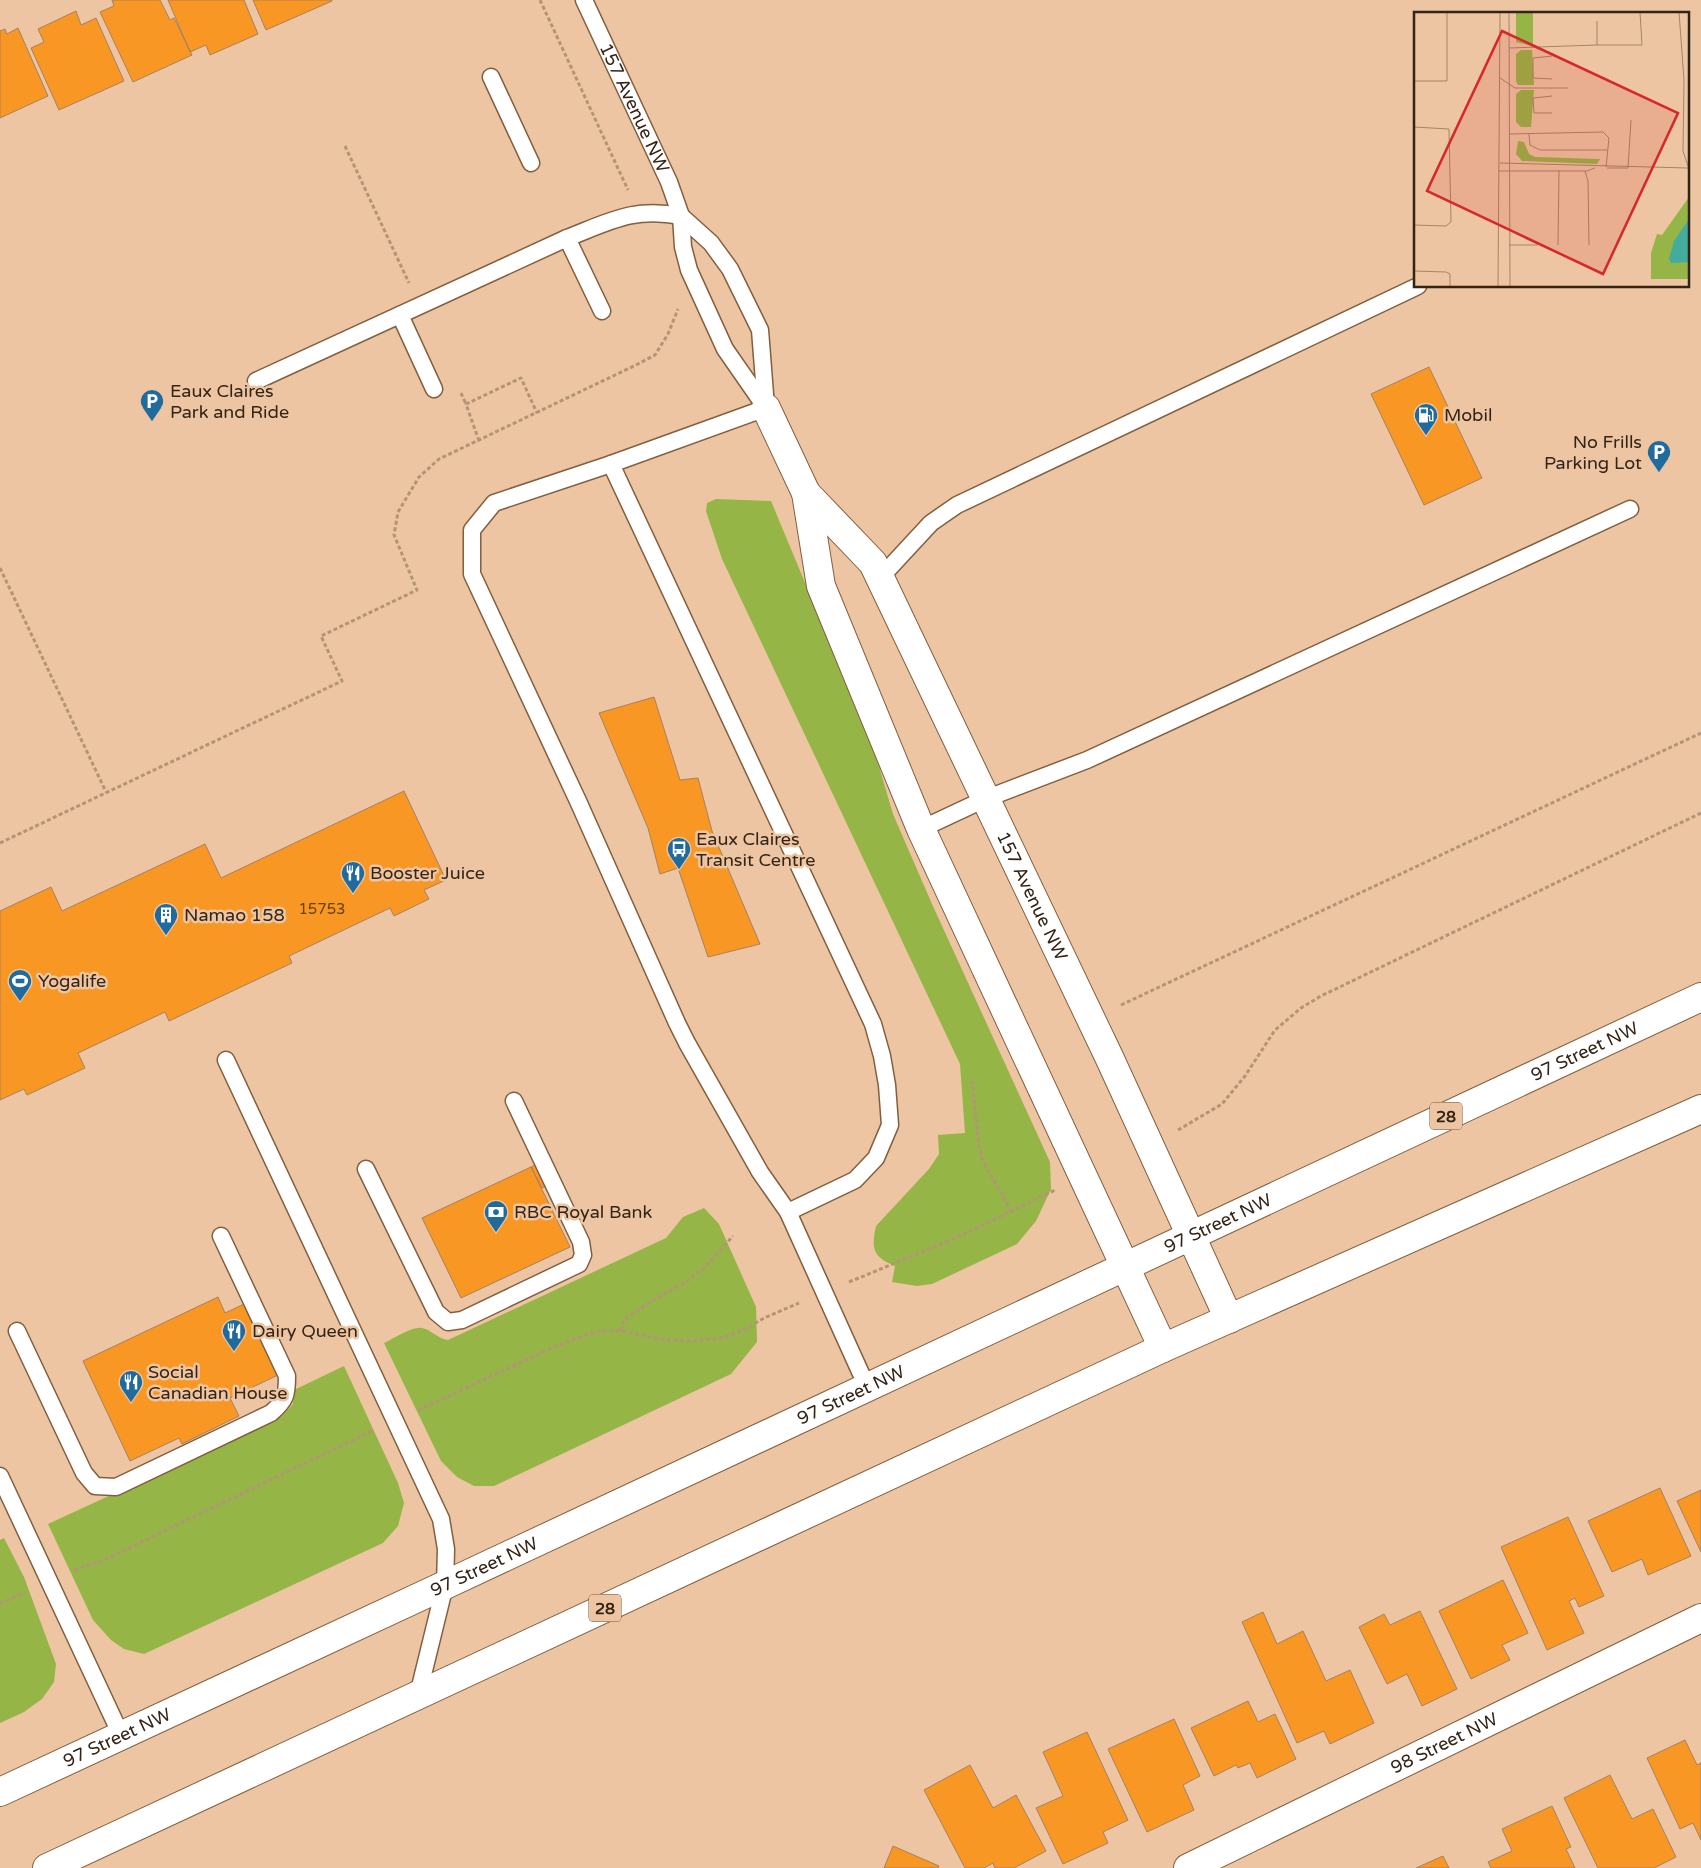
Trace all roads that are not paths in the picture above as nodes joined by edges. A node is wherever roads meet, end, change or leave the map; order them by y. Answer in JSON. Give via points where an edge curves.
{"nodes":[{"id":1,"x":584,"y":0,"type":"edge"},
{"id":2,"x":491,"y":77,"type":"dead end"},
{"id":3,"x":531,"y":162,"type":"dead end"},
{"id":4,"x":681,"y":216,"type":"junction"},
{"id":5,"x":567,"y":238,"type":"junction"},
{"id":6,"x":1414,"y":288,"type":"edge"},
{"id":7,"x":602,"y":311,"type":"dead end"},
{"id":8,"x":400,"y":315,"type":"junction"},
{"id":9,"x":256,"y":381,"type":"dead end"},
{"id":10,"x":434,"y":389,"type":"dead end"},
{"id":11,"x":766,"y":408,"type":"junction"},
{"id":12,"x":611,"y":464,"type":"junction"},
{"id":13,"x":806,"y":493,"type":"junction"},
{"id":14,"x":1630,"y":508,"type":"dead end"},
{"id":15,"x":880,"y":578,"type":"junction"},
{"id":16,"x":985,"y":799,"type":"junction"},
{"id":17,"x":921,"y":829,"type":"junction"},
{"id":18,"x":1701,"y":997,"type":"edge"},
{"id":19,"x":226,"y":1060,"type":"dead end"},
{"id":20,"x":514,"y":1101,"type":"dead end"},
{"id":21,"x":1701,"y":1109,"type":"edge"},
{"id":22,"x":366,"y":1169,"type":"dead end"},
{"id":23,"x":788,"y":1212,"type":"junction"},
{"id":24,"x":221,"y":1236,"type":"dead end"},
{"id":25,"x":1192,"y":1236,"type":"junction"},
{"id":26,"x":1123,"y":1267,"type":"junction"},
{"id":27,"x":1229,"y":1319,"type":"junction"},
{"id":28,"x":17,"y":1331,"type":"dead end"},
{"id":29,"x":1163,"y":1348,"type":"junction"},
{"id":30,"x":867,"y":1387,"type":"junction"},
{"id":31,"x":0,"y":1476,"type":"edge"},
{"id":32,"x":445,"y":1585,"type":"junction"},
{"id":33,"x":1701,"y":1618,"type":"edge"},
{"id":34,"x":418,"y":1695,"type":"junction"},
{"id":35,"x":121,"y":1736,"type":"junction"},
{"id":36,"x":0,"y":1792,"type":"edge"},
{"id":37,"x":47,"y":1868,"type":"edge"},
{"id":38,"x":1188,"y":1868,"type":"edge"}],
"edges":[{"from":1,"to":4,"type":"lane","name":"157 Avenue NW","via":[[670,182]]},
{"from":2,"to":3,"type":"lane"},
{"from":4,"to":5,"type":"lane","via":[[639,213]]},
{"from":4,"to":11,"type":"lane","name":"157 Avenue NW","via":[[683,247],[693,278],[725,349]]},
{"from":4,"to":11,"type":"lane","name":"157 Avenue NW","via":[[711,243],[730,269],[760,330]]},
{"from":5,"to":7,"type":"lane"},
{"from":5,"to":8,"type":"lane"},
{"from":6,"to":15,"type":"lane","via":[[957,505],[931,523]]},
{"from":8,"to":9,"type":"lane"},
{"from":8,"to":10,"type":"lane"},
{"from":11,"to":12,"type":"lane"},
{"from":11,"to":13,"type":"main road","name":"157 Avenue NW"},
{"from":12,"to":23,"type":"lane","via":[[873,1024],[882,1056],[890,1125],[876,1158],[855,1180]]},
{"from":12,"to":23,"type":"lane","via":[[494,503],[472,530],[472,574],[687,1043],[760,1172]]},
{"from":13,"to":15,"type":"main road","name":"157 Avenue NW","via":[[873,563]]},
{"from":13,"to":17,"type":"main road","name":"157 Avenue NW","via":[[821,586]]},
{"from":14,"to":16,"type":"lane","via":[[1087,760]]},
{"from":15,"to":16,"type":"main road","name":"157 Avenue NW"},
{"from":16,"to":17,"type":"lane"},
{"from":16,"to":25,"type":"main road","name":"157 Avenue NW"},
{"from":17,"to":26,"type":"main road","name":"157 Avenue NW"},
{"from":18,"to":25,"type":"main road","name":"97 Street NW","number":"28"},
{"from":19,"to":32,"type":"lane","via":[[441,1519],[446,1549]]},
{"from":20,"to":22,"type":"lane","via":[[581,1242],[583,1255],[579,1264],[462,1320],[448,1322],[436,1312]]},
{"from":21,"to":27,"type":"main road"},
{"from":23,"to":30,"type":"lane"},
{"from":24,"to":28,"type":"lane","via":[[287,1376],[287,1391],[282,1403],[271,1413],[116,1487],[96,1486],[84,1474]]},
{"from":25,"to":26,"type":"main road","name":"97 Street NW"},
{"from":25,"to":27,"type":"main road","name":"157 Avenue NW"},
{"from":26,"to":29,"type":"main road","name":"157 Avenue NW"},
{"from":26,"to":30,"type":"main road","name":"97 Street NW"},
{"from":27,"to":29,"type":"main road"},
{"from":29,"to":34,"type":"main road","number":"28"},
{"from":30,"to":32,"type":"main road","name":"97 Street NW"},
{"from":31,"to":35,"type":"lane"},
{"from":32,"to":34,"type":"lane"},
{"from":32,"to":35,"type":"main road","name":"97 Street NW"},
{"from":33,"to":38,"type":"main road","name":"98 Street NW"},
{"from":34,"to":37,"type":"main road","number":"28"},
{"from":35,"to":36,"type":"main road","name":"97 Street NW"}]}
